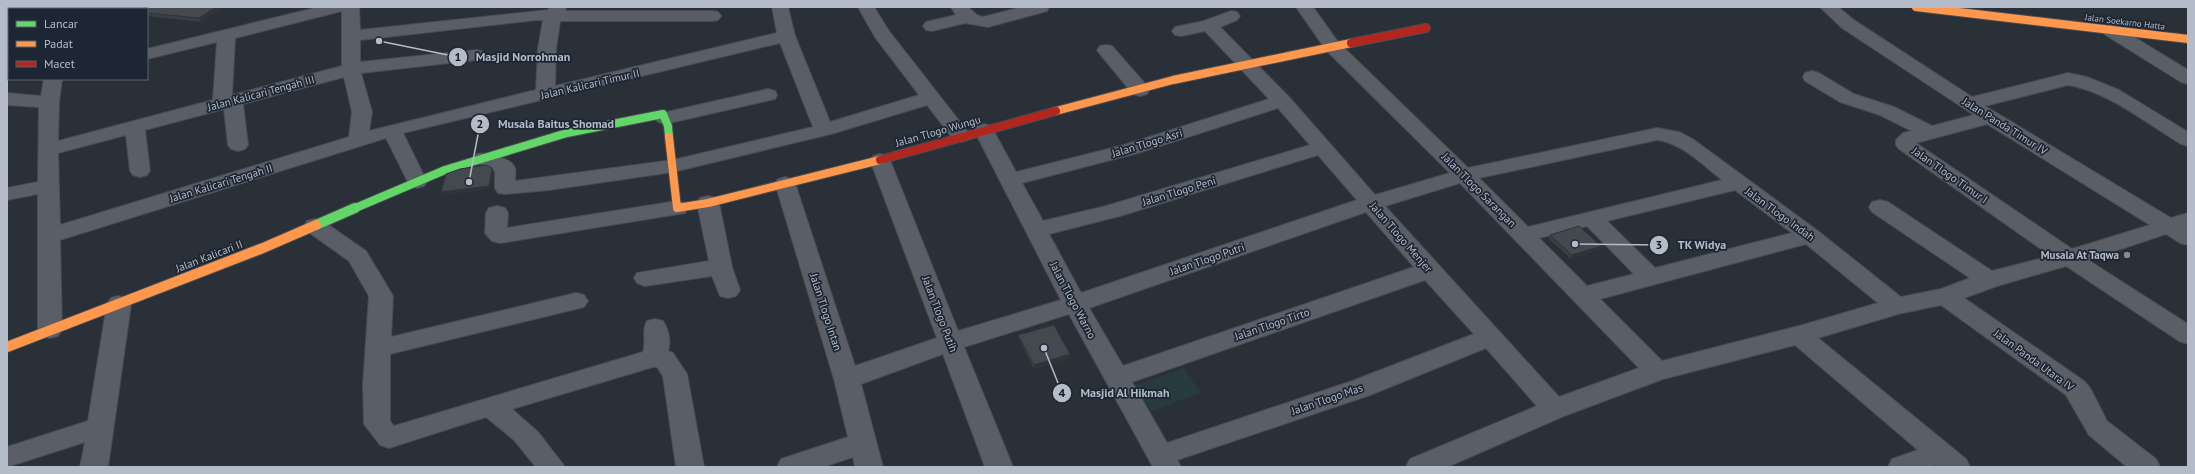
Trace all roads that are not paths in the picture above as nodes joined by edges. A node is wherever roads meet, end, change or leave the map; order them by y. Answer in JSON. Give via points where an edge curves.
{"nodes":[{"id":1,"x":340,"y":7,"type":"edge"},
{"id":2,"x":351,"y":7,"type":"edge"},
{"id":3,"x":780,"y":7,"type":"edge"},
{"id":4,"x":866,"y":7,"type":"edge"},
{"id":5,"x":1041,"y":7,"type":"edge"},
{"id":6,"x":1304,"y":7,"type":"edge"},
{"id":7,"x":1828,"y":7,"type":"edge"},
{"id":8,"x":1916,"y":7,"type":"edge"},
{"id":9,"x":1992,"y":7,"type":"edge"},
{"id":10,"x":556,"y":11,"type":"edge"},
{"id":11,"x":963,"y":12,"type":"edge"},
{"id":12,"x":712,"y":16,"type":"dead end"},
{"id":13,"x":1231,"y":16,"type":"dead end"},
{"id":14,"x":1209,"y":25,"type":"junction"},
{"id":15,"x":932,"y":26,"type":"dead end"},
{"id":16,"x":1426,"y":28,"type":"dead end"},
{"id":17,"x":2180,"y":28,"type":"dead end"},
{"id":18,"x":2110,"y":30,"type":"junction"},
{"id":19,"x":1181,"y":31,"type":"dead end"},
{"id":20,"x":226,"y":35,"type":"junction"},
{"id":21,"x":352,"y":36,"type":"junction"},
{"id":22,"x":786,"y":36,"type":"junction"},
{"id":23,"x":2188,"y":39,"type":"edge"},
{"id":24,"x":1332,"y":46,"type":"junction"},
{"id":25,"x":1106,"y":50,"type":"dead end"},
{"id":26,"x":148,"y":54,"type":"edge"},
{"id":27,"x":476,"y":55,"type":"dead end"},
{"id":28,"x":1248,"y":65,"type":"junction"},
{"id":29,"x":351,"y":68,"type":"junction"},
{"id":30,"x":1812,"y":77,"type":"dead end"},
{"id":31,"x":2188,"y":78,"type":"edge"},
{"id":32,"x":52,"y":80,"type":"edge"},
{"id":33,"x":1140,"y":90,"type":"junction"},
{"id":34,"x":545,"y":94,"type":"junction"},
{"id":35,"x":768,"y":96,"type":"dead end"},
{"id":36,"x":930,"y":98,"type":"junction"},
{"id":37,"x":7,"y":99,"type":"edge"},
{"id":38,"x":1282,"y":101,"type":"junction"},
{"id":39,"x":49,"y":102,"type":"junction"},
{"id":40,"x":228,"y":102,"type":"junction"},
{"id":41,"x":1969,"y":104,"type":"junction"},
{"id":42,"x":1990,"y":117,"type":"junction"},
{"id":43,"x":665,"y":118,"type":"junction"},
{"id":44,"x":135,"y":127,"type":"junction"},
{"id":45,"x":392,"y":130,"type":"junction"},
{"id":46,"x":824,"y":130,"type":"junction"},
{"id":47,"x":984,"y":130,"type":"junction"},
{"id":48,"x":1928,"y":131,"type":"junction"},
{"id":49,"x":1657,"y":134,"type":"joint"},
{"id":50,"x":961,"y":136,"type":"junction"},
{"id":51,"x":358,"y":140,"type":"junction"},
{"id":52,"x":2188,"y":140,"type":"edge"},
{"id":53,"x":238,"y":145,"type":"dead end"},
{"id":54,"x":1322,"y":148,"type":"junction"},
{"id":55,"x":48,"y":150,"type":"junction"},
{"id":56,"x":484,"y":158,"type":"junction"},
{"id":57,"x":880,"y":160,"type":"junction"},
{"id":58,"x":673,"y":166,"type":"junction"},
{"id":59,"x":140,"y":171,"type":"dead end"},
{"id":60,"x":1464,"y":175,"type":"junction"},
{"id":61,"x":1011,"y":180,"type":"junction"},
{"id":62,"x":417,"y":182,"type":"junction"},
{"id":63,"x":785,"y":183,"type":"junction"},
{"id":64,"x":1736,"y":183,"type":"junction"},
{"id":65,"x":49,"y":186,"type":"junction"},
{"id":66,"x":7,"y":194,"type":"edge"},
{"id":67,"x":708,"y":203,"type":"junction"},
{"id":68,"x":1370,"y":203,"type":"junction"},
{"id":69,"x":1880,"y":207,"type":"dead end"},
{"id":70,"x":677,"y":208,"type":"junction"},
{"id":71,"x":497,"y":213,"type":"dead end"},
{"id":72,"x":1592,"y":219,"type":"junction"},
{"id":73,"x":2179,"y":224,"type":"edge"},
{"id":74,"x":315,"y":226,"type":"junction"},
{"id":75,"x":1036,"y":230,"type":"junction"},
{"id":76,"x":1524,"y":235,"type":"junction"},
{"id":77,"x":50,"y":236,"type":"junction"},
{"id":78,"x":1810,"y":236,"type":"junction"},
{"id":79,"x":2188,"y":238,"type":"edge"},
{"id":80,"x":2070,"y":258,"type":"junction"},
{"id":81,"x":721,"y":267,"type":"junction"},
{"id":82,"x":1429,"y":270,"type":"junction"},
{"id":83,"x":645,"y":278,"type":"dead end"},
{"id":84,"x":1652,"y":278,"type":"junction"},
{"id":85,"x":1989,"y":280,"type":"junction"},
{"id":86,"x":728,"y":290,"type":"dead end"},
{"id":87,"x":1583,"y":296,"type":"junction"},
{"id":88,"x":1945,"y":296,"type":"junction"},
{"id":89,"x":576,"y":302,"type":"dead end"},
{"id":90,"x":119,"y":304,"type":"junction"},
{"id":91,"x":1075,"y":304,"type":"junction"},
{"id":92,"x":1897,"y":306,"type":"junction"},
{"id":93,"x":655,"y":327,"type":"dead end"},
{"id":94,"x":50,"y":330,"type":"junction"},
{"id":95,"x":1799,"y":335,"type":"junction"},
{"id":96,"x":2188,"y":335,"type":"edge"},
{"id":97,"x":1491,"y":336,"type":"junction"},
{"id":98,"x":950,"y":342,"type":"junction"},
{"id":99,"x":7,"y":347,"type":"edge"},
{"id":100,"x":379,"y":348,"type":"junction"},
{"id":101,"x":653,"y":358,"type":"junction"},
{"id":102,"x":1657,"y":371,"type":"junction"},
{"id":103,"x":847,"y":378,"type":"junction"},
{"id":104,"x":1115,"y":378,"type":"junction"},
{"id":105,"x":489,"y":406,"type":"junction"},
{"id":106,"x":1554,"y":409,"type":"junction"},
{"id":107,"x":100,"y":427,"type":"junction"},
{"id":108,"x":865,"y":455,"type":"edge"},
{"id":109,"x":7,"y":458,"type":"edge"},
{"id":110,"x":1947,"y":460,"type":"edge"},
{"id":111,"x":1164,"y":461,"type":"edge"},
{"id":112,"x":94,"y":467,"type":"edge"},
{"id":113,"x":551,"y":467,"type":"edge"},
{"id":114,"x":690,"y":467,"type":"edge"},
{"id":115,"x":791,"y":467,"type":"edge"},
{"id":116,"x":999,"y":467,"type":"edge"},
{"id":117,"x":1420,"y":467,"type":"edge"},
{"id":118,"x":1902,"y":467,"type":"edge"},
{"id":119,"x":2146,"y":467,"type":"edge"}],
"edges":[{"from":1,"to":20,"type":"street"},
{"from":2,"to":21,"type":"street"},
{"from":3,"to":22,"type":"street"},
{"from":4,"to":36,"type":"street","via":[[881,33]]},
{"from":5,"to":11,"type":"street","via":[[988,22],[975,22]]},
{"from":6,"to":24,"type":"street","name":"Jalan Tlogo Sarangan"},
{"from":7,"to":41,"type":"street","name":"Jalan Panda Timur IV","via":[[1848,24]]},
{"from":8,"to":18,"type":"street","name":"Jalan Soekarno Hatta"},
{"from":9,"to":17,"type":"street"},
{"from":10,"to":12,"type":"street","via":[[617,17]]},
{"from":10,"to":21,"type":"street"},
{"from":10,"to":34,"type":"street","via":[[548,45]]},
{"from":11,"to":15,"type":"street"},
{"from":13,"to":14,"type":"street"},
{"from":14,"to":19,"type":"street"},
{"from":14,"to":28,"type":"street","name":"Jalan Tlogo Menjer"},
{"from":16,"to":24,"type":"street","name":"Jalan Tlogo Wungu"},
{"from":18,"to":23,"type":"street","name":"Jalan Soekarno Hatta"},
{"from":18,"to":31,"type":"street"},
{"from":20,"to":26,"type":"street"},
{"from":20,"to":40,"type":"street"},
{"from":21,"to":29,"type":"street"},
{"from":22,"to":34,"type":"street","name":"Jalan Kalicari Timur II"},
{"from":22,"to":46,"type":"street"},
{"from":24,"to":28,"type":"street","name":"Jalan Tlogo Wungu"},
{"from":24,"to":60,"type":"street","name":"Jalan Tlogo Sarangan"},
{"from":25,"to":33,"type":"street"},
{"from":27,"to":29,"type":"street","name":"Jalan Kalicari Tengah III"},
{"from":28,"to":33,"type":"street","name":"Jalan Tlogo Wungu","via":[[1173,80]]},
{"from":28,"to":38,"type":"street","name":"Jalan Tlogo Menjer"},
{"from":29,"to":40,"type":"street","name":"Jalan Kalicari Tengah III"},
{"from":29,"to":51,"type":"street","via":[[362,112]]},
{"from":30,"to":48,"type":"street","via":[[1847,98],[1887,111]]},
{"from":32,"to":39,"type":"street"},
{"from":33,"to":47,"type":"street","name":"Jalan Tlogo Wungu"},
{"from":34,"to":45,"type":"street","name":"Jalan Kalicari Timur II"},
{"from":35,"to":43,"type":"street"},
{"from":36,"to":46,"type":"street"},
{"from":36,"to":50,"type":"street"},
{"from":37,"to":39,"type":"street"},
{"from":38,"to":54,"type":"street","name":"Jalan Tlogo Menjer"},
{"from":38,"to":61,"type":"street","name":"Jalan Tlogo Asri","via":[[1131,149]]},
{"from":39,"to":55,"type":"street"},
{"from":40,"to":44,"type":"street","name":"Jalan Kalicari Tengah III"},
{"from":40,"to":53,"type":"street"},
{"from":41,"to":42,"type":"street","name":"Jalan Panda Timur IV"},
{"from":41,"to":52,"type":"street","via":[[2068,78],[2082,80],[2096,85]]},
{"from":42,"to":48,"type":"street","name":"Jalan Tlogo Timur I"},
{"from":42,"to":73,"type":"street","name":"Jalan Panda Timur IV"},
{"from":43,"to":56,"type":"street","name":"Jalan Kalicari II","via":[[663,114],[656,114],[567,133]]},
{"from":43,"to":58,"type":"street"},
{"from":44,"to":55,"type":"street","name":"Jalan Kalicari Tengah III"},
{"from":44,"to":59,"type":"street"},
{"from":45,"to":51,"type":"street","name":"Jalan Kalicari Tengah II"},
{"from":45,"to":62,"type":"street"},
{"from":46,"to":58,"type":"street"},
{"from":47,"to":50,"type":"street","name":"Jalan Tlogo Wungu"},
{"from":47,"to":61,"type":"street","name":"Jalan Tlogo Warno"},
{"from":48,"to":80,"type":"street","name":"Jalan Tlogo Timur I","via":[[1910,137],[1906,140],[1906,145]]},
{"from":49,"to":60,"type":"street","name":"Jalan Tlogo Putri"},
{"from":49,"to":64,"type":"street","name":"Jalan Tlogo Indah","via":[[1680,138]]},
{"from":50,"to":57,"type":"street","name":"Jalan Tlogo Wungu"},
{"from":51,"to":77,"type":"street","name":"Jalan Kalicari Tengah II"},
{"from":54,"to":68,"type":"street","name":"Jalan Tlogo Menjer"},
{"from":54,"to":75,"type":"street","name":"Jalan Tlogo Peni","via":[[1112,211]]},
{"from":55,"to":65,"type":"street"},
{"from":56,"to":58,"type":"street","via":[[505,168],[505,188],[509,189]]},
{"from":56,"to":62,"type":"street","name":"Jalan Kalicari II","via":[[444,170]]},
{"from":57,"to":63,"type":"street","name":"Jalan Tlogo Wungu"},
{"from":57,"to":98,"type":"street","name":"Jalan Tlogo Putih"},
{"from":58,"to":70,"type":"street"},
{"from":60,"to":68,"type":"street","name":"Jalan Tlogo Putri"},
{"from":60,"to":76,"type":"street","name":"Jalan Tlogo Sarangan"},
{"from":61,"to":75,"type":"street","name":"Jalan Tlogo Warno"},
{"from":62,"to":74,"type":"street","name":"Jalan Kalicari II"},
{"from":63,"to":67,"type":"street","name":"Jalan Tlogo Wungu"},
{"from":63,"to":103,"type":"street","name":"Jalan Tlogo Intan"},
{"from":64,"to":72,"type":"street"},
{"from":64,"to":78,"type":"street","name":"Jalan Tlogo Indah"},
{"from":65,"to":66,"type":"street"},
{"from":65,"to":77,"type":"street"},
{"from":67,"to":70,"type":"street","name":"Jalan Tlogo Wungu"},
{"from":67,"to":81,"type":"street"},
{"from":68,"to":82,"type":"street","name":"Jalan Tlogo Menjer"},
{"from":68,"to":91,"type":"street","name":"Jalan Tlogo Putri"},
{"from":69,"to":85,"type":"street"},
{"from":70,"to":71,"type":"street","via":[[500,236],[495,231]]},
{"from":72,"to":76,"type":"street"},
{"from":72,"to":84,"type":"street"},
{"from":73,"to":79,"type":"street","name":"Jalan Panda Timur IV"},
{"from":73,"to":80,"type":"street"},
{"from":74,"to":90,"type":"street","name":"Jalan Kalicari II"},
{"from":74,"to":100,"type":"street","via":[[358,256],[381,296]]},
{"from":75,"to":91,"type":"street","name":"Jalan Tlogo Warno"},
{"from":76,"to":87,"type":"street","name":"Jalan Tlogo Sarangan"},
{"from":77,"to":94,"type":"street"},
{"from":78,"to":84,"type":"street"},
{"from":78,"to":92,"type":"street","name":"Jalan Tlogo Indah"},
{"from":80,"to":85,"type":"street"},
{"from":80,"to":96,"type":"street"},
{"from":81,"to":83,"type":"street"},
{"from":81,"to":86,"type":"street"},
{"from":82,"to":97,"type":"street","name":"Jalan Tlogo Menjer"},
{"from":82,"to":104,"type":"street","name":"Jalan Tlogo Tirto"},
{"from":84,"to":87,"type":"street"},
{"from":85,"to":88,"type":"street"},
{"from":87,"to":102,"type":"street","name":"Jalan Tlogo Sarangan"},
{"from":88,"to":92,"type":"street"},
{"from":88,"to":119,"type":"street","name":"Jalan Panda Utara IV","via":[[2074,388],[2081,395],[2098,428]]},
{"from":89,"to":100,"type":"street"},
{"from":90,"to":94,"type":"street","name":"Jalan Kalicari II"},
{"from":90,"to":107,"type":"street"},
{"from":91,"to":98,"type":"street","name":"Jalan Tlogo Putri"},
{"from":91,"to":104,"type":"street","name":"Jalan Tlogo Warno"},
{"from":92,"to":95,"type":"street"},
{"from":93,"to":101,"type":"street","via":[[658,345]]},
{"from":94,"to":99,"type":"street","name":"Jalan Kalicari II"},
{"from":95,"to":102,"type":"street"},
{"from":95,"to":110,"type":"street"},
{"from":97,"to":106,"type":"street","name":"Jalan Tlogo Menjer"},
{"from":97,"to":111,"type":"street","name":"Jalan Tlogo Mas","via":[[1361,388]]},
{"from":98,"to":103,"type":"street","name":"Jalan Tlogo Putri"},
{"from":98,"to":116,"type":"street","name":"Jalan Tlogo Putih"},
{"from":100,"to":105,"type":"street","via":[[376,385],[378,424],[389,438]]},
{"from":101,"to":105,"type":"street"},
{"from":101,"to":114,"type":"street","via":[[664,358],[675,374]]},
{"from":102,"to":106,"type":"street"},
{"from":103,"to":108,"type":"street","name":"Jalan Tlogo Intan"},
{"from":104,"to":111,"type":"street","name":"Jalan Tlogo Warno"},
{"from":105,"to":113,"type":"street","via":[[514,423],[533,441]]},
{"from":106,"to":117,"type":"street"},
{"from":107,"to":109,"type":"street"},
{"from":107,"to":112,"type":"street"},
{"from":108,"to":115,"type":"street"},
{"from":110,"to":118,"type":"street"}]}
